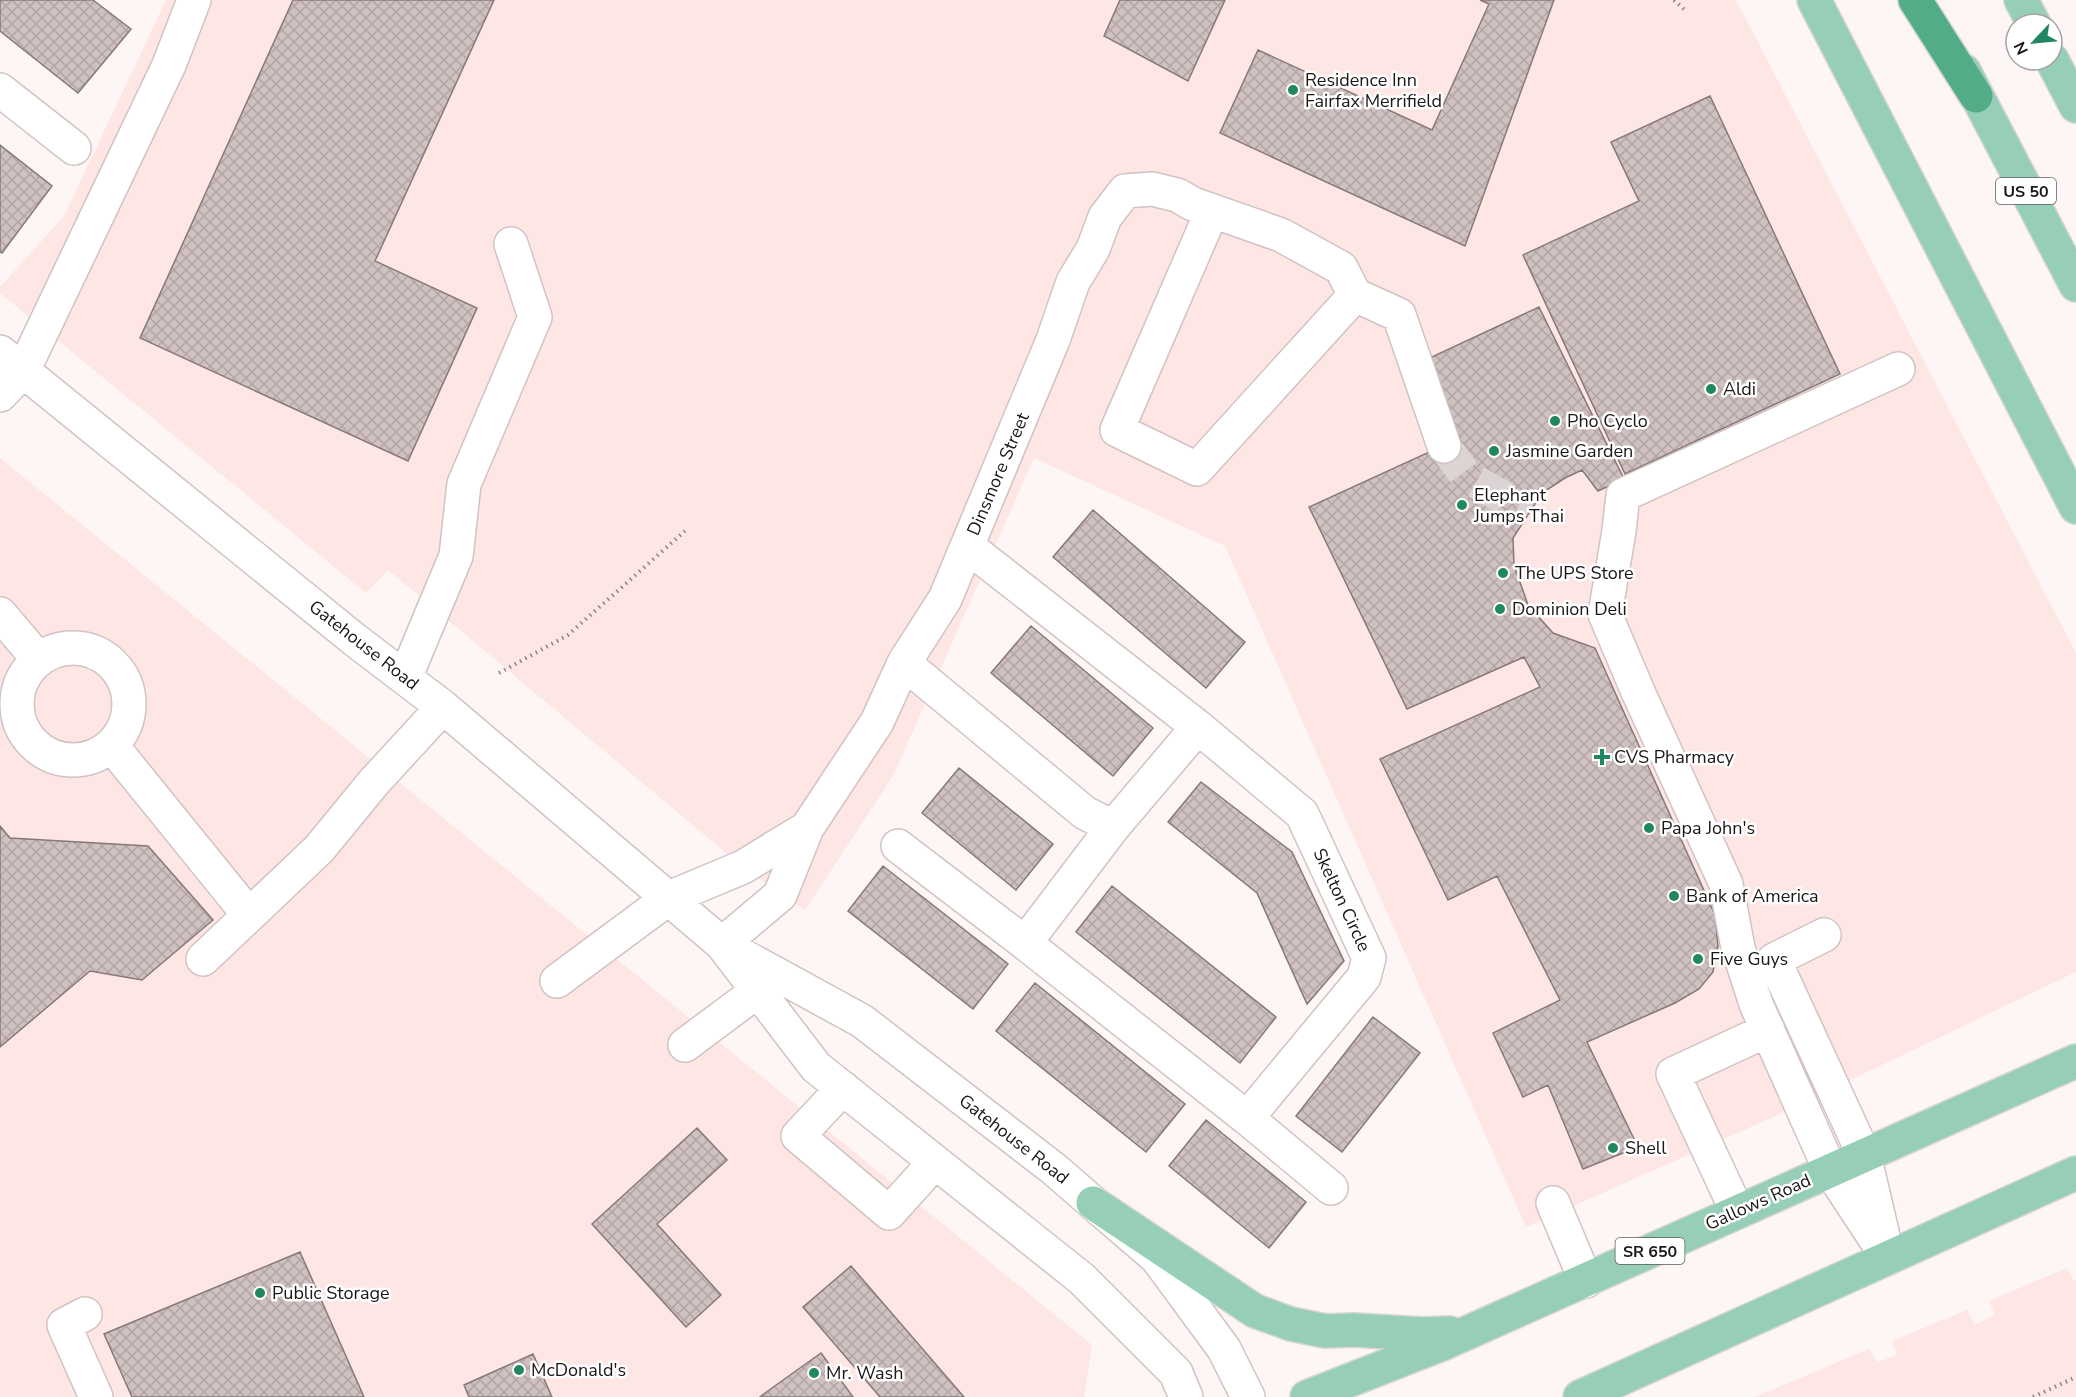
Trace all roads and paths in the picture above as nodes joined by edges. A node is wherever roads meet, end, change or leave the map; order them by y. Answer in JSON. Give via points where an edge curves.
{"nodes":[{"id":1,"x":194,"y":0,"type":"edge"},
{"id":2,"x":1674,"y":0,"type":"edge"},
{"id":3,"x":1814,"y":0,"type":"edge"},
{"id":4,"x":1915,"y":0,"type":"edge"},
{"id":5,"x":1928,"y":0,"type":"edge"},
{"id":6,"x":1686,"y":11,"type":"dead end"},
{"id":7,"x":2058,"y":72,"type":"edge"},
{"id":8,"x":0,"y":90,"type":"edge"},
{"id":9,"x":1976,"y":96,"type":"junction"},
{"id":10,"x":2076,"y":106,"type":"edge"},
{"id":11,"x":74,"y":148,"type":"dead end"},
{"id":12,"x":1212,"y":211,"type":"junction"},
{"id":13,"x":511,"y":244,"type":"dead end"},
{"id":14,"x":2076,"y":285,"type":"edge"},
{"id":15,"x":1355,"y":295,"type":"junction"},
{"id":16,"x":11,"y":362,"type":"edge"},
{"id":17,"x":1898,"y":369,"type":"dead end"},
{"id":18,"x":0,"y":395,"type":"edge"},
{"id":19,"x":1444,"y":446,"type":"tunnel mouth"},
{"id":20,"x":2076,"y":507,"type":"edge"},
{"id":21,"x":685,"y":531,"type":"dead end"},
{"id":22,"x":967,"y":546,"type":"junction"},
{"id":23,"x":0,"y":615,"type":"edge"},
{"id":24,"x":39,"y":660,"type":"junction"},
{"id":25,"x":904,"y":663,"type":"junction"},
{"id":26,"x":499,"y":673,"type":"dead end"},
{"id":27,"x":405,"y":678,"type":"junction"},
{"id":28,"x":443,"y":707,"type":"junction"},
{"id":29,"x":1198,"y":727,"type":"junction"},
{"id":30,"x":112,"y":746,"type":"junction"},
{"id":31,"x":1113,"y":827,"type":"junction"},
{"id":32,"x":807,"y":828,"type":"junction"},
{"id":33,"x":898,"y":846,"type":"dead end"},
{"id":34,"x":669,"y":898,"type":"junction"},
{"id":35,"x":249,"y":915,"type":"junction"},
{"id":36,"x":1824,"y":935,"type":"dead end"},
{"id":37,"x":1025,"y":943,"type":"junction"},
{"id":38,"x":722,"y":944,"type":"junction"},
{"id":39,"x":203,"y":958,"type":"dead end"},
{"id":40,"x":557,"y":981,"type":"dead end"},
{"id":41,"x":768,"y":982,"type":"junction"},
{"id":42,"x":1768,"y":1030,"type":"junction"},
{"id":43,"x":2076,"y":1039,"type":"edge"},
{"id":44,"x":685,"y":1045,"type":"dead end"},
{"id":45,"x":2076,"y":1061,"type":"edge"},
{"id":46,"x":843,"y":1089,"type":"junction"},
{"id":47,"x":1972,"y":1107,"type":"junction"},
{"id":48,"x":1247,"y":1118,"type":"junction"},
{"id":49,"x":1864,"y":1155,"type":"junction"},
{"id":50,"x":935,"y":1162,"type":"junction"},
{"id":51,"x":1830,"y":1170,"type":"junction"},
{"id":52,"x":2076,"y":1173,"type":"edge"},
{"id":53,"x":2076,"y":1183,"type":"edge"},
{"id":54,"x":1331,"y":1188,"type":"dead end"},
{"id":55,"x":2033,"y":1192,"type":"junction"},
{"id":56,"x":1093,"y":1203,"type":"junction"},
{"id":57,"x":1553,"y":1203,"type":"dead end"},
{"id":58,"x":1737,"y":1211,"type":"junction"},
{"id":59,"x":1888,"y":1258,"type":"junction"},
{"id":60,"x":1586,"y":1281,"type":"junction"},
{"id":61,"x":74,"y":1319,"type":"dead end"},
{"id":62,"x":1470,"y":1332,"type":"junction"},
{"id":63,"x":1648,"y":1366,"type":"junction"},
{"id":64,"x":2076,"y":1377,"type":"edge"},
{"id":65,"x":96,"y":1397,"type":"edge"},
{"id":66,"x":1186,"y":1397,"type":"edge"},
{"id":67,"x":1248,"y":1397,"type":"edge"},
{"id":68,"x":1307,"y":1397,"type":"edge"},
{"id":69,"x":1580,"y":1397,"type":"edge"},
{"id":70,"x":1605,"y":1397,"type":"edge"},
{"id":71,"x":2033,"y":1397,"type":"edge"}],
"edges":[{"from":1,"to":16,"type":"street","via":[[170,65]]},
{"from":2,"to":6,"type":"path"},
{"from":3,"to":20,"type":"main road"},
{"from":4,"to":9,"type":"highway"},
{"from":5,"to":9,"type":"main road","number":"US 50"},
{"from":7,"to":10,"type":"main road"},
{"from":8,"to":11,"type":"street"},
{"from":9,"to":14,"type":"main road","number":"US 50"},
{"from":12,"to":15,"type":"street","name":"Dinsmore Street","via":[[1281,235],[1341,268]]},
{"from":12,"to":15,"type":"street","via":[[1117,430],[1197,469]]},
{"from":12,"to":22,"type":"street","name":"Dinsmore Street","via":[[1152,189],[1125,191],[1104,217],[1093,249],[1073,282],[1053,340]]},
{"from":13,"to":27,"type":"street","via":[[535,317],[465,484],[456,556]]},
{"from":15,"to":19,"type":"street","via":[[1399,315]]},
{"from":16,"to":18,"type":"street"},
{"from":16,"to":27,"type":"street","name":"Gatehouse Road"},
{"from":17,"to":42,"type":"street","via":[[1623,495],[1605,614],[1726,884],[1738,948]]},
{"from":21,"to":26,"type":"path","via":[[568,635]]},
{"from":22,"to":25,"type":"street","name":"Dinsmore Street","via":[[945,598]]},
{"from":22,"to":29,"type":"street","name":"Skelton Circle"},
{"from":23,"to":24,"type":"street"},
{"from":24,"to":30,"type":"street","via":[[61,648],[80,648],[99,653],[114,664],[130,697],[123,732]]},
{"from":24,"to":30,"type":"street","via":[[20,686],[17,705],[20,724],[30,741],[45,754],[62,760],[80,761]]},
{"from":25,"to":31,"type":"street","via":[[1085,813]]},
{"from":25,"to":32,"type":"street","name":"Dinsmore Street","via":[[877,722]]},
{"from":27,"to":28,"type":"street","name":"Gatehouse Road"},
{"from":28,"to":34,"type":"street","name":"Gatehouse Road"},
{"from":28,"to":35,"type":"street","via":[[319,849]]},
{"from":29,"to":31,"type":"street"},
{"from":29,"to":48,"type":"street","name":"Skelton Circle","via":[[1302,814],[1369,958],[1364,976]]},
{"from":30,"to":35,"type":"street"},
{"from":31,"to":37,"type":"street"},
{"from":32,"to":34,"type":"street","name":"Dinsmore Street","via":[[743,867]]},
{"from":32,"to":38,"type":"street","name":"Dinsmore Street","via":[[780,895]]},
{"from":33,"to":37,"type":"street"},
{"from":34,"to":38,"type":"street","name":"Gatehouse Road"},
{"from":34,"to":40,"type":"street","name":"Dinsmore Street"},
{"from":35,"to":39,"type":"street"},
{"from":36,"to":49,"type":"street","via":[[1774,960]]},
{"from":37,"to":48,"type":"street"},
{"from":38,"to":41,"type":"street","name":"Gatehouse Road"},
{"from":41,"to":44,"type":"street"},
{"from":41,"to":46,"type":"street","name":"Gatehouse Road","via":[[816,1067]]},
{"from":41,"to":56,"type":"street","name":"Gatehouse Road","via":[[862,1021]]},
{"from":42,"to":51,"type":"street"},
{"from":42,"to":58,"type":"street","via":[[1673,1074]]},
{"from":43,"to":47,"type":"main road"},
{"from":45,"to":47,"type":"main road","name":"Gallows Road","number":"SR 650"},
{"from":46,"to":50,"type":"street","name":"Gatehouse Road"},
{"from":46,"to":50,"type":"street","via":[[798,1136],[889,1213]]},
{"from":47,"to":49,"type":"main road","name":"Gallows Road","number":"SR 650"},
{"from":48,"to":54,"type":"street"},
{"from":49,"to":51,"type":"main road","name":"Gallows Road","number":"SR 650"},
{"from":49,"to":59,"type":"street"},
{"from":50,"to":66,"type":"street","name":"Gatehouse Road","via":[[1082,1279],[1176,1373]]},
{"from":51,"to":58,"type":"main road","name":"Gallows Road","number":"SR 650"},
{"from":51,"to":59,"type":"street"},
{"from":52,"to":55,"type":"main road"},
{"from":53,"to":55,"type":"main road"},
{"from":55,"to":59,"type":"main road"},
{"from":56,"to":62,"type":"main road","via":[[1255,1311],[1291,1324],[1325,1331]]},
{"from":56,"to":67,"type":"street","name":"Gatehouse Road","via":[[1157,1258],[1224,1349]]},
{"from":57,"to":60,"type":"street"},
{"from":58,"to":60,"type":"main road","name":"Gallows Road","number":"SR 650"},
{"from":59,"to":63,"type":"main road"},
{"from":60,"to":62,"type":"main road","name":"Gallows Road","number":"SR 650"},
{"from":61,"to":65,"type":"street"},
{"from":62,"to":68,"type":"main road","name":"Gallows Road","number":"SR 650"},
{"from":63,"to":69,"type":"main road"},
{"from":63,"to":70,"type":"main road"},
{"from":64,"to":71,"type":"path"}]}
